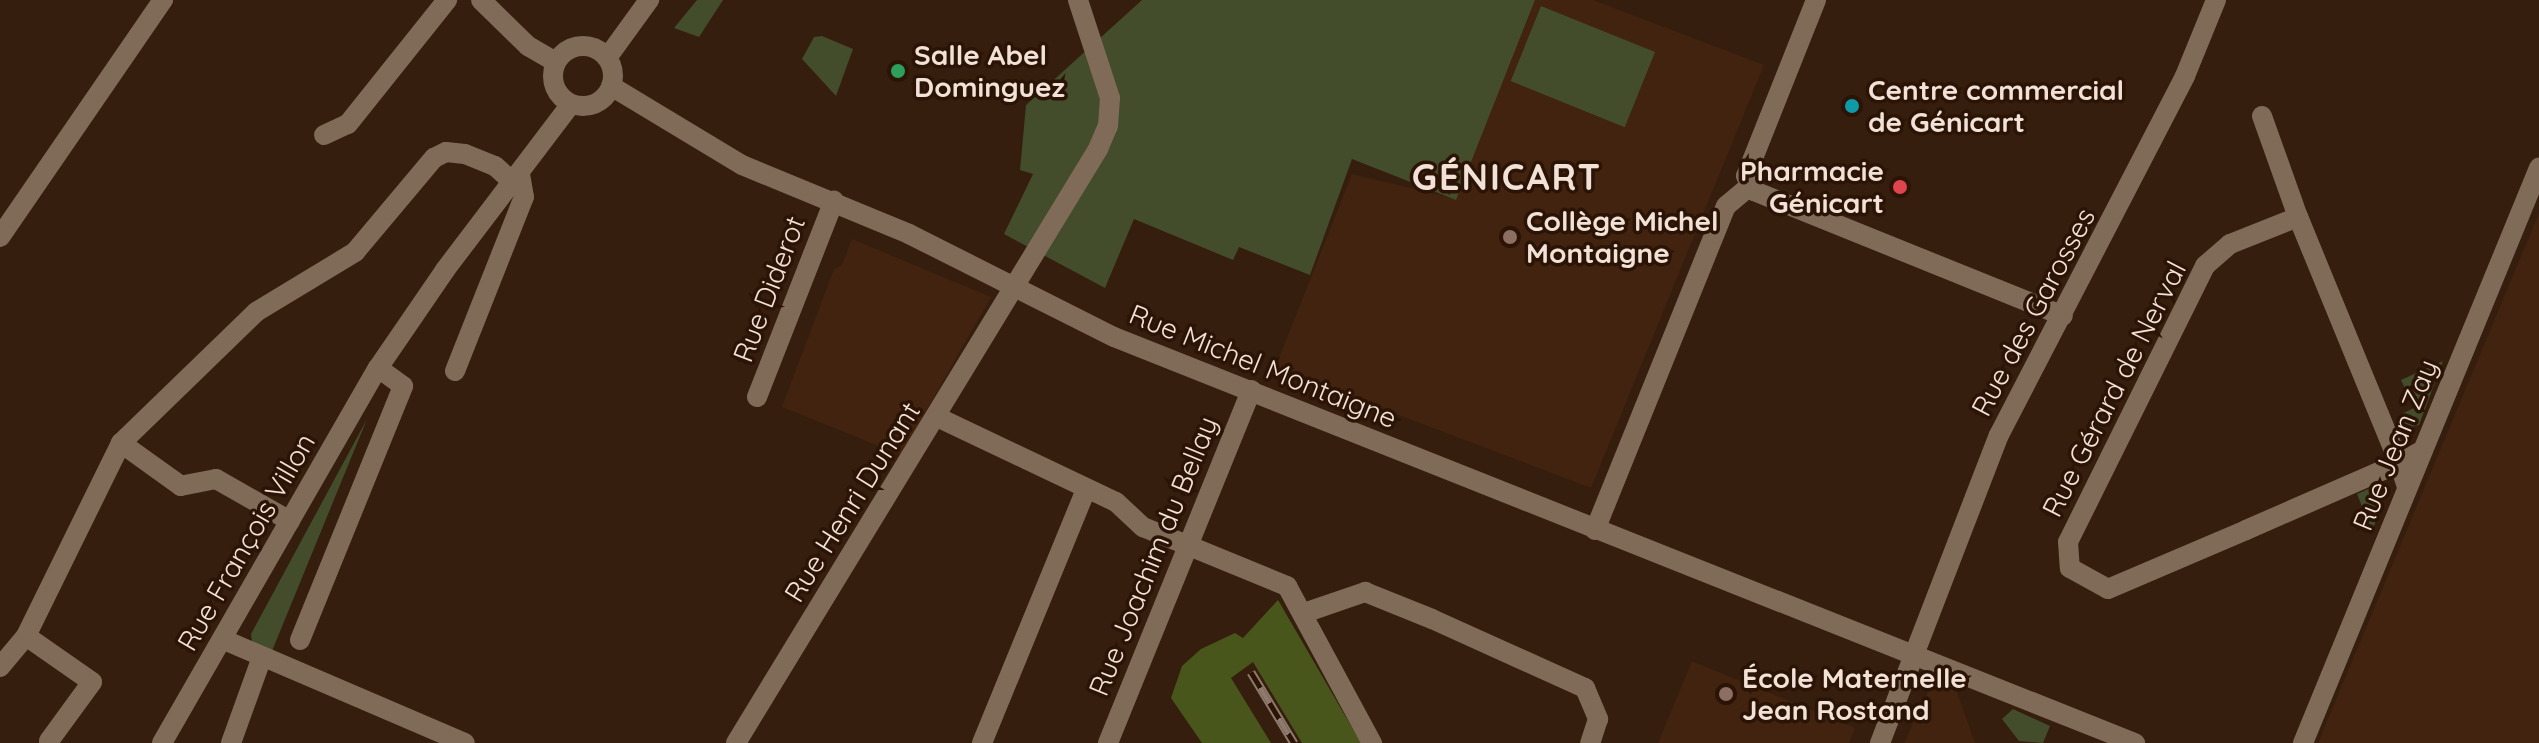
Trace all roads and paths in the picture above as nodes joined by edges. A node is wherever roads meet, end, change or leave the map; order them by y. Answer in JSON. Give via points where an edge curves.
{"nodes":[{"id":1,"x":163,"y":0,"type":"edge"},
{"id":2,"x":447,"y":0,"type":"edge"},
{"id":3,"x":481,"y":0,"type":"edge"},
{"id":4,"x":649,"y":0,"type":"edge"},
{"id":5,"x":1078,"y":0,"type":"edge"},
{"id":6,"x":1816,"y":0,"type":"edge"},
{"id":7,"x":2216,"y":0,"type":"edge"},
{"id":8,"x":607,"y":58,"type":"junction"},
{"id":9,"x":556,"y":62,"type":"junction"},
{"id":10,"x":611,"y":86,"type":"junction"},
{"id":11,"x":571,"y":104,"type":"junction"},
{"id":12,"x":2262,"y":116,"type":"dead end"},
{"id":13,"x":324,"y":135,"type":"dead end"},
{"id":14,"x":2539,"y":168,"type":"edge"},
{"id":15,"x":516,"y":178,"type":"junction"},
{"id":16,"x":1751,"y":185,"type":"junction"},
{"id":17,"x":834,"y":201,"type":"junction"},
{"id":18,"x":2298,"y":217,"type":"junction"},
{"id":19,"x":0,"y":237,"type":"edge"},
{"id":20,"x":1015,"y":290,"type":"junction"},
{"id":21,"x":2063,"y":316,"type":"junction"},
{"id":22,"x":378,"y":368,"type":"junction"},
{"id":23,"x":455,"y":371,"type":"dead end"},
{"id":24,"x":1251,"y":390,"type":"junction"},
{"id":25,"x":757,"y":397,"type":"dead end"},
{"id":26,"x":937,"y":417,"type":"junction"},
{"id":27,"x":121,"y":443,"type":"junction"},
{"id":28,"x":2423,"y":450,"type":"junction"},
{"id":29,"x":2399,"y":463,"type":"junction"},
{"id":30,"x":2407,"y":487,"type":"junction"},
{"id":31,"x":1086,"y":489,"type":"junction"},
{"id":32,"x":290,"y":521,"type":"junction"},
{"id":33,"x":1595,"y":530,"type":"junction"},
{"id":34,"x":1188,"y":544,"type":"junction"},
{"id":35,"x":1304,"y":613,"type":"junction"},
{"id":36,"x":26,"y":636,"type":"junction"},
{"id":37,"x":222,"y":639,"type":"junction"},
{"id":38,"x":300,"y":640,"type":"dead end"},
{"id":39,"x":1915,"y":656,"type":"junction"},
{"id":40,"x":262,"y":657,"type":"junction"},
{"id":41,"x":0,"y":667,"type":"edge"},
{"id":42,"x":49,"y":741,"type":"dead end"},
{"id":43,"x":162,"y":743,"type":"edge"},
{"id":44,"x":231,"y":743,"type":"edge"},
{"id":45,"x":465,"y":743,"type":"edge"},
{"id":46,"x":736,"y":743,"type":"edge"},
{"id":47,"x":982,"y":743,"type":"edge"},
{"id":48,"x":1108,"y":743,"type":"edge"},
{"id":49,"x":1372,"y":743,"type":"edge"},
{"id":50,"x":1590,"y":743,"type":"edge"},
{"id":51,"x":1880,"y":743,"type":"edge"},
{"id":52,"x":2135,"y":743,"type":"edge"},
{"id":53,"x":2303,"y":743,"type":"edge"}],
"edges":[{"from":1,"to":19,"type":"street"},
{"from":2,"to":13,"type":"street","via":[[348,124]]},
{"from":3,"to":9,"type":"street","via":[[528,46]]},
{"from":4,"to":8,"type":"street"},
{"from":5,"to":20,"type":"street","name":"Rue Henri Dunant","via":[[1110,98],[1108,126]]},
{"from":6,"to":16,"type":"street","via":[[1746,176]]},
{"from":7,"to":21,"type":"street","name":"Rue des Garosses","via":[[2185,76]]},
{"from":8,"to":9,"type":"street","via":[[580,46]]},
{"from":8,"to":10,"type":"street"},
{"from":9,"to":11,"type":"street","via":[[553,82]]},
{"from":10,"to":11,"type":"street","via":[[595,103]]},
{"from":10,"to":17,"type":"street","name":"Rue Michel Montaigne","via":[[742,165]]},
{"from":11,"to":15,"type":"street","name":"Rue François Villon"},
{"from":12,"to":18,"type":"street"},
{"from":14,"to":28,"type":"street","name":"Rue Jean Zay"},
{"from":15,"to":22,"type":"street","name":"Rue François Villon"},
{"from":15,"to":23,"type":"street","via":[[524,197]]},
{"from":15,"to":27,"type":"street","via":[[465,154],[446,152],[434,158],[355,252],[256,312]]},
{"from":16,"to":21,"type":"street"},
{"from":16,"to":33,"type":"street","via":[[1726,206]]},
{"from":17,"to":20,"type":"street","name":"Rue Michel Montaigne"},
{"from":17,"to":25,"type":"street","name":"Rue Diderot"},
{"from":18,"to":29,"type":"street"},
{"from":18,"to":29,"type":"street","name":"Rue Gérard de Nerval","via":[[2230,244],[2205,266],[2068,542],[2070,568],[2108,589]]},
{"from":20,"to":24,"type":"street","name":"Rue Michel Montaigne","via":[[1114,337]]},
{"from":20,"to":26,"type":"street","name":"Rue Henri Dunant"},
{"from":21,"to":39,"type":"street","name":"Rue des Garosses","via":[[1999,435]]},
{"from":22,"to":32,"type":"street","name":"Rue François Villon"},
{"from":22,"to":38,"type":"street","via":[[403,386]]},
{"from":24,"to":33,"type":"street","name":"Rue Michel Montaigne"},
{"from":24,"to":34,"type":"street","name":"Rue Joachim du Bellay"},
{"from":26,"to":31,"type":"street"},
{"from":26,"to":46,"type":"street","name":"Rue Henri Dunant"},
{"from":27,"to":32,"type":"street","via":[[181,486],[216,479]]},
{"from":27,"to":36,"type":"street"},
{"from":28,"to":29,"type":"street","name":"Rue Gérard de Nerval"},
{"from":28,"to":30,"type":"street","name":"Rue Jean Zay"},
{"from":29,"to":30,"type":"street"},
{"from":30,"to":53,"type":"street","name":"Rue Jean Zay"},
{"from":31,"to":34,"type":"street","via":[[1116,502],[1143,527]]},
{"from":31,"to":47,"type":"street"},
{"from":32,"to":37,"type":"street","name":"Rue François Villon"},
{"from":33,"to":39,"type":"street","name":"Rue Michel Montaigne"},
{"from":34,"to":35,"type":"street","via":[[1287,586]]},
{"from":34,"to":48,"type":"street","name":"Rue Joachim du Bellay"},
{"from":35,"to":49,"type":"street"},
{"from":35,"to":50,"type":"street","via":[[1365,592],[1585,688],[1598,719]]},
{"from":36,"to":41,"type":"street"},
{"from":36,"to":42,"type":"street","via":[[92,682]]},
{"from":37,"to":40,"type":"street"},
{"from":37,"to":43,"type":"street","name":"Rue François Villon"},
{"from":39,"to":51,"type":"street","name":"Rue des Garosses"},
{"from":39,"to":52,"type":"street"},
{"from":40,"to":44,"type":"street"},
{"from":40,"to":45,"type":"street"}]}
